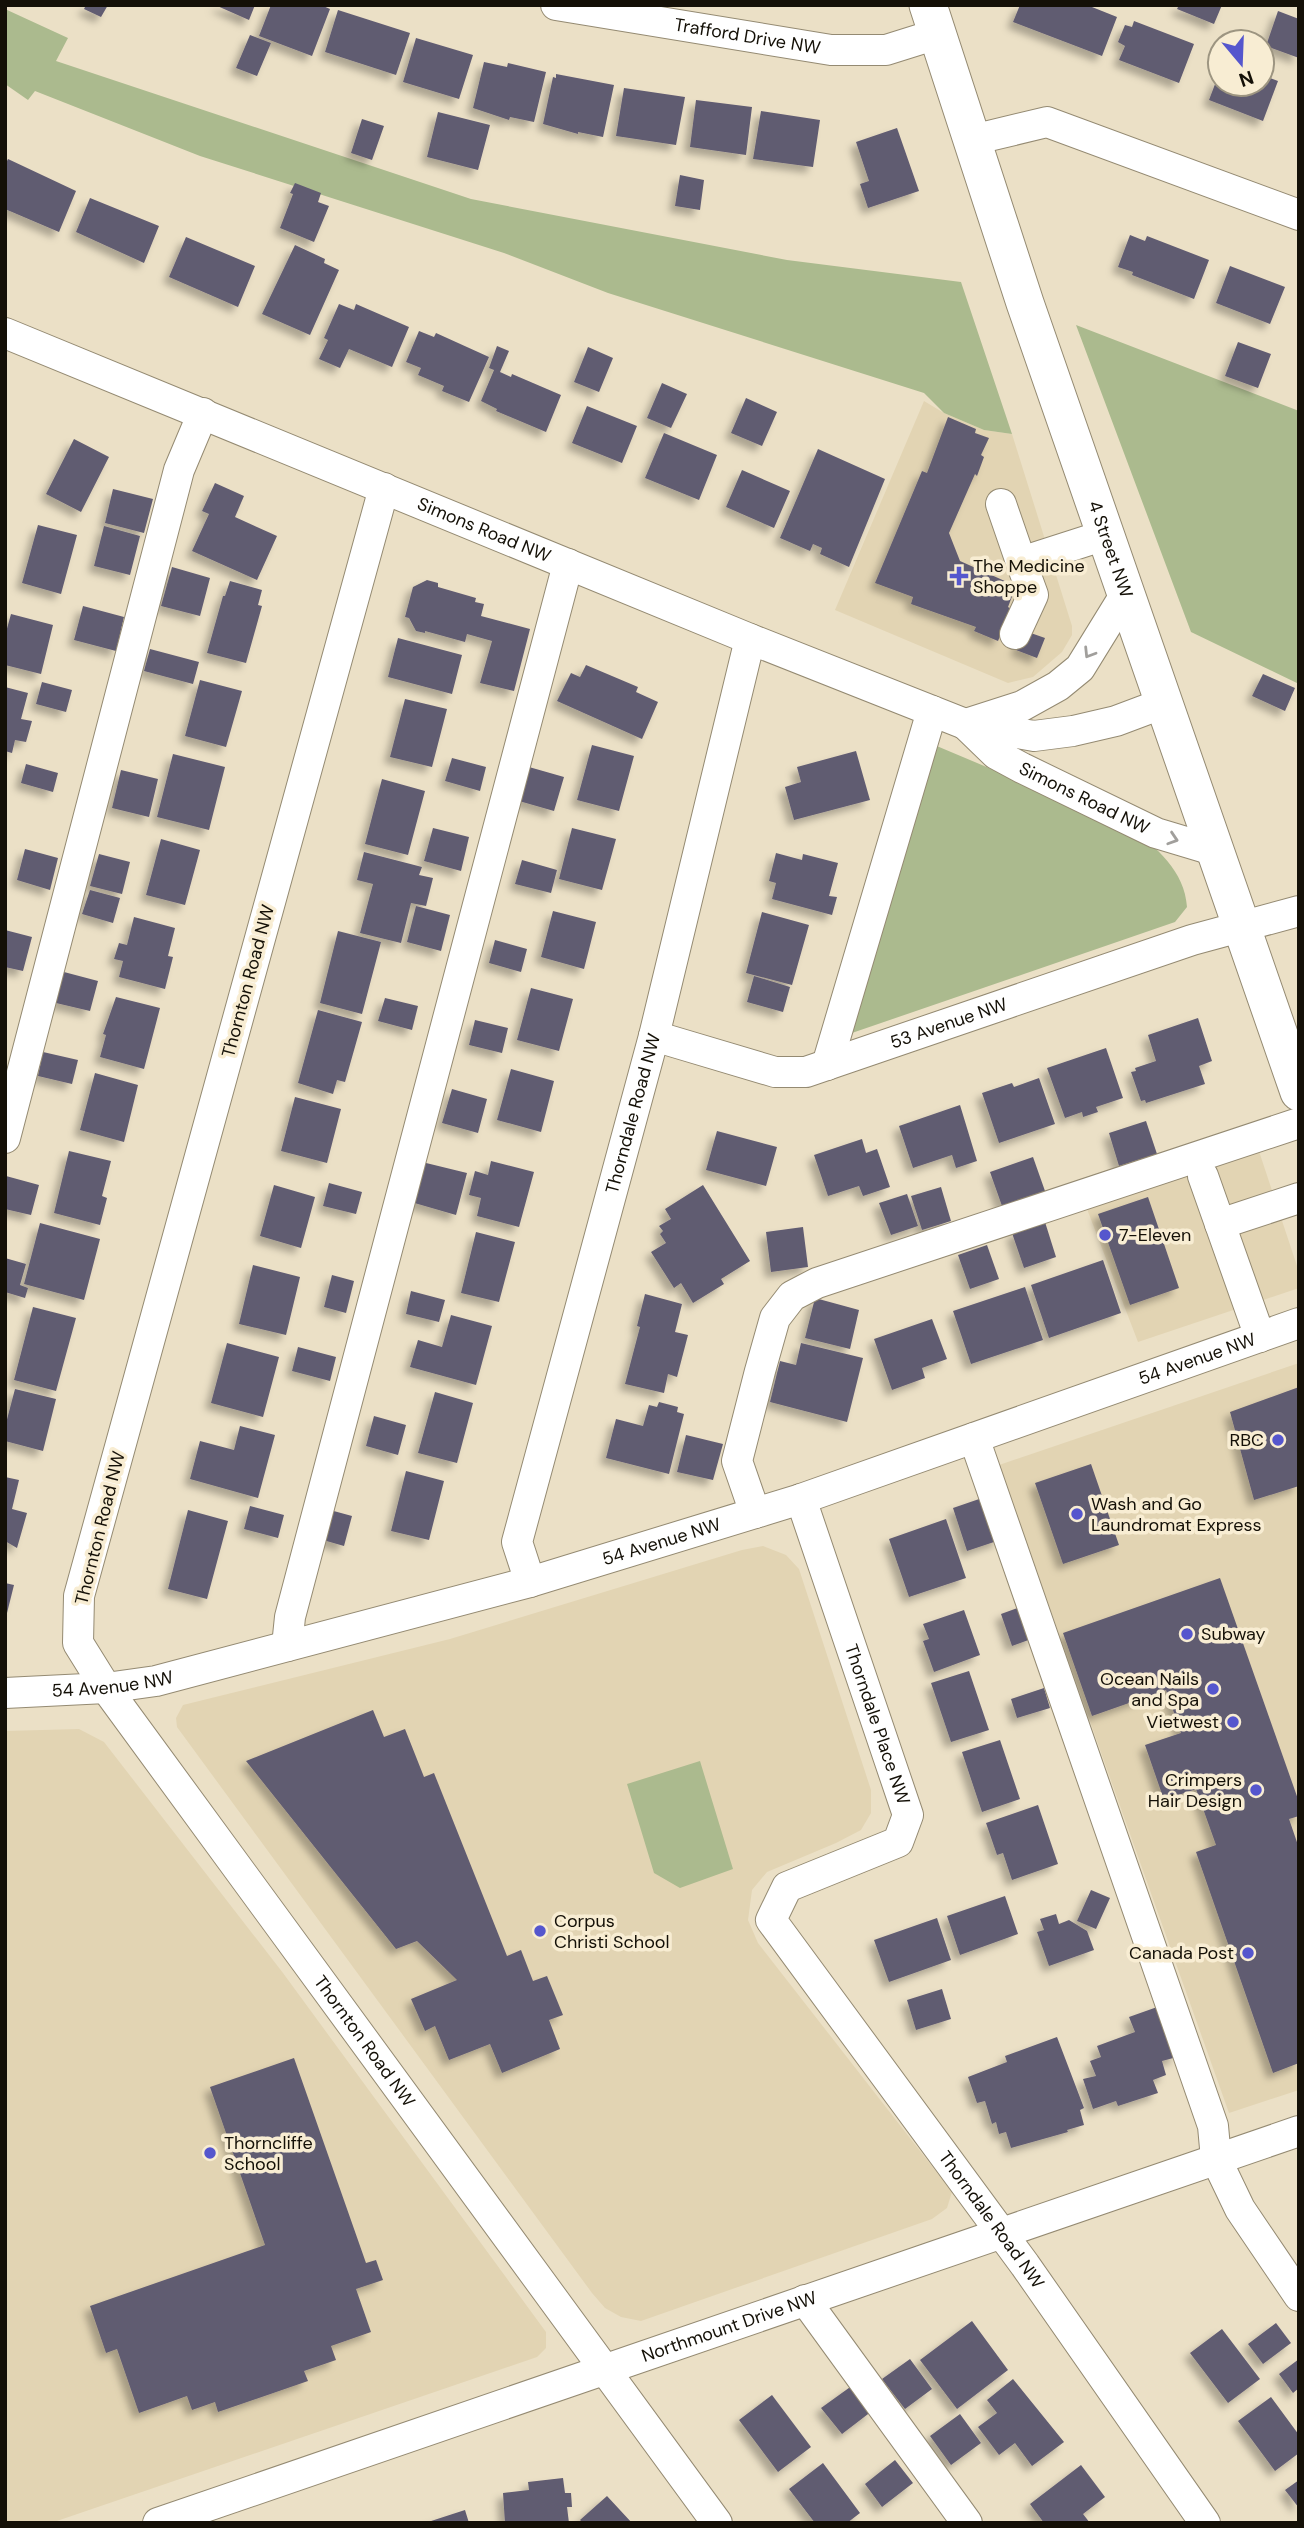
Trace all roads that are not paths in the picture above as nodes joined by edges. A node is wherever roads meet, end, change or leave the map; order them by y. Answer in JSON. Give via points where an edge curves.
{"nodes":[{"id":1,"x":555,"y":5,"type":"edge"},
{"id":2,"x":933,"y":20,"type":"edge"},
{"id":3,"x":972,"y":140,"type":"junction"},
{"id":4,"x":1299,"y":215,"type":"edge"},
{"id":5,"x":5,"y":333,"type":"edge"},
{"id":6,"x":203,"y":413,"type":"junction"},
{"id":7,"x":384,"y":488,"type":"junction"},
{"id":8,"x":1000,"y":504,"type":"dead end"},
{"id":9,"x":1105,"y":535,"type":"junction"},
{"id":10,"x":1021,"y":562,"type":"junction"},
{"id":11,"x":568,"y":564,"type":"junction"},
{"id":12,"x":1125,"y":595,"type":"junction"},
{"id":13,"x":1015,"y":635,"type":"dead end"},
{"id":14,"x":750,"y":639,"type":"junction"},
{"id":15,"x":1164,"y":703,"type":"junction"},
{"id":16,"x":932,"y":710,"type":"junction"},
{"id":17,"x":965,"y":724,"type":"junction"},
{"id":18,"x":1216,"y":851,"type":"junction"},
{"id":19,"x":1299,"y":911,"type":"edge"},
{"id":20,"x":1242,"y":925,"type":"junction"},
{"id":21,"x":654,"y":1036,"type":"junction"},
{"id":22,"x":827,"y":1065,"type":"junction"},
{"id":23,"x":1299,"y":1092,"type":"edge"},
{"id":24,"x":1299,"y":1123,"type":"edge"},
{"id":25,"x":5,"y":1138,"type":"edge"},
{"id":26,"x":1203,"y":1176,"type":"dead end"},
{"id":27,"x":1299,"y":1198,"type":"edge"},
{"id":28,"x":1220,"y":1224,"type":"junction"},
{"id":29,"x":1299,"y":1323,"type":"edge"},
{"id":30,"x":1260,"y":1336,"type":"junction"},
{"id":31,"x":974,"y":1438,"type":"junction"},
{"id":32,"x":800,"y":1499,"type":"junction"},
{"id":33,"x":755,"y":1513,"type":"junction"},
{"id":34,"x":530,"y":1583,"type":"junction"},
{"id":35,"x":287,"y":1646,"type":"junction"},
{"id":36,"x":106,"y":1688,"type":"junction"},
{"id":37,"x":5,"y":1693,"type":"edge"},
{"id":38,"x":772,"y":1920,"type":"joint"},
{"id":39,"x":1299,"y":2131,"type":"edge"},
{"id":40,"x":1216,"y":2159,"type":"junction"},
{"id":41,"x":1000,"y":2233,"type":"junction"},
{"id":42,"x":1299,"y":2296,"type":"edge"},
{"id":43,"x":806,"y":2300,"type":"junction"},
{"id":44,"x":605,"y":2370,"type":"junction"},
{"id":45,"x":158,"y":2523,"type":"edge"},
{"id":46,"x":717,"y":2523,"type":"edge"},
{"id":47,"x":967,"y":2523,"type":"edge"},
{"id":48,"x":1205,"y":2523,"type":"edge"}],
"edges":[{"from":1,"to":2,"type":"street","name":"Trafford Drive NW","via":[[831,50],[886,50]]},
{"from":2,"to":3,"type":"main road","name":"4 Street NW"},
{"from":3,"to":4,"type":"street","via":[[1046,122]]},
{"from":3,"to":9,"type":"main road","name":"4 Street NW"},
{"from":5,"to":6,"type":"street","name":"Simons Road NW"},
{"from":6,"to":7,"type":"street","name":"Simons Road NW"},
{"from":6,"to":25,"type":"street","via":[[179,470]]},
{"from":7,"to":11,"type":"street","name":"Simons Road NW"},
{"from":7,"to":36,"type":"street","name":"Thornton Road NW","via":[[79,1596],[78,1643]]},
{"from":8,"to":10,"type":"street"},
{"from":9,"to":10,"type":"street"},
{"from":9,"to":12,"type":"main road","name":"4 Street NW"},
{"from":10,"to":13,"type":"street","via":[[1033,594]]},
{"from":11,"to":14,"type":"street","name":"Simons Road NW"},
{"from":11,"to":35,"type":"street","via":[[290,1616]]},
{"from":12,"to":15,"type":"main road","name":"4 Street NW"},
{"from":12,"to":17,"type":"street","one_way":true,"via":[[1080,668],[1058,686],[1022,706]]},
{"from":14,"to":16,"type":"street","name":"Simons Road NW"},
{"from":14,"to":21,"type":"street","name":"Thorndale Road NW"},
{"from":15,"to":17,"type":"street","name":"Simons Road NW","via":[[1073,732],[1034,736]]},
{"from":15,"to":18,"type":"main road","name":"4 Street NW"},
{"from":16,"to":17,"type":"street","name":"Simons Road NW"},
{"from":16,"to":22,"type":"street"},
{"from":17,"to":18,"type":"street","name":"Simons Road NW","one_way":true,"via":[[996,754],[1022,768],[1156,834]]},
{"from":18,"to":20,"type":"main road","name":"4 Street NW"},
{"from":19,"to":20,"type":"street","name":"53 Avenue NW"},
{"from":20,"to":22,"type":"street","name":"53 Avenue NW"},
{"from":20,"to":23,"type":"main road","name":"4 Street NW"},
{"from":21,"to":22,"type":"street","name":"53 Avenue NW","via":[[775,1072],[806,1073]]},
{"from":21,"to":34,"type":"street","name":"Thorndale Road NW","via":[[517,1542]]},
{"from":24,"to":33,"type":"street","via":[[817,1283],[792,1296],[775,1318],[737,1461]]},
{"from":26,"to":28,"type":"street"},
{"from":27,"to":28,"type":"street"},
{"from":28,"to":30,"type":"street"},
{"from":29,"to":30,"type":"street","name":"54 Avenue NW"},
{"from":30,"to":31,"type":"street","name":"54 Avenue NW"},
{"from":31,"to":32,"type":"street","name":"54 Avenue NW"},
{"from":31,"to":40,"type":"street","via":[[1213,2126]]},
{"from":32,"to":33,"type":"street","name":"54 Avenue NW"},
{"from":32,"to":38,"type":"street","name":"Thorndale Place NW","via":[[908,1815],[898,1842],[788,1887]]},
{"from":33,"to":34,"type":"street","name":"54 Avenue NW"},
{"from":34,"to":35,"type":"street","name":"54 Avenue NW"},
{"from":35,"to":36,"type":"street","name":"54 Avenue NW","via":[[156,1681]]},
{"from":36,"to":37,"type":"street","name":"54 Avenue NW"},
{"from":36,"to":44,"type":"street","name":"Thornton Road NW"},
{"from":38,"to":41,"type":"street","name":"Thorndale Road NW"},
{"from":39,"to":40,"type":"street","name":"Northmount Drive NW"},
{"from":40,"to":41,"type":"street","name":"Northmount Drive NW"},
{"from":40,"to":42,"type":"street","via":[[1240,2209]]},
{"from":41,"to":43,"type":"street","name":"Northmount Drive NW"},
{"from":41,"to":48,"type":"street","name":"Thorndale Road NW"},
{"from":43,"to":44,"type":"street","name":"Northmount Drive NW"},
{"from":43,"to":47,"type":"street"},
{"from":44,"to":45,"type":"street","name":"Northmount Drive NW"},
{"from":44,"to":46,"type":"street","name":"Thornton Road NW"}]}
